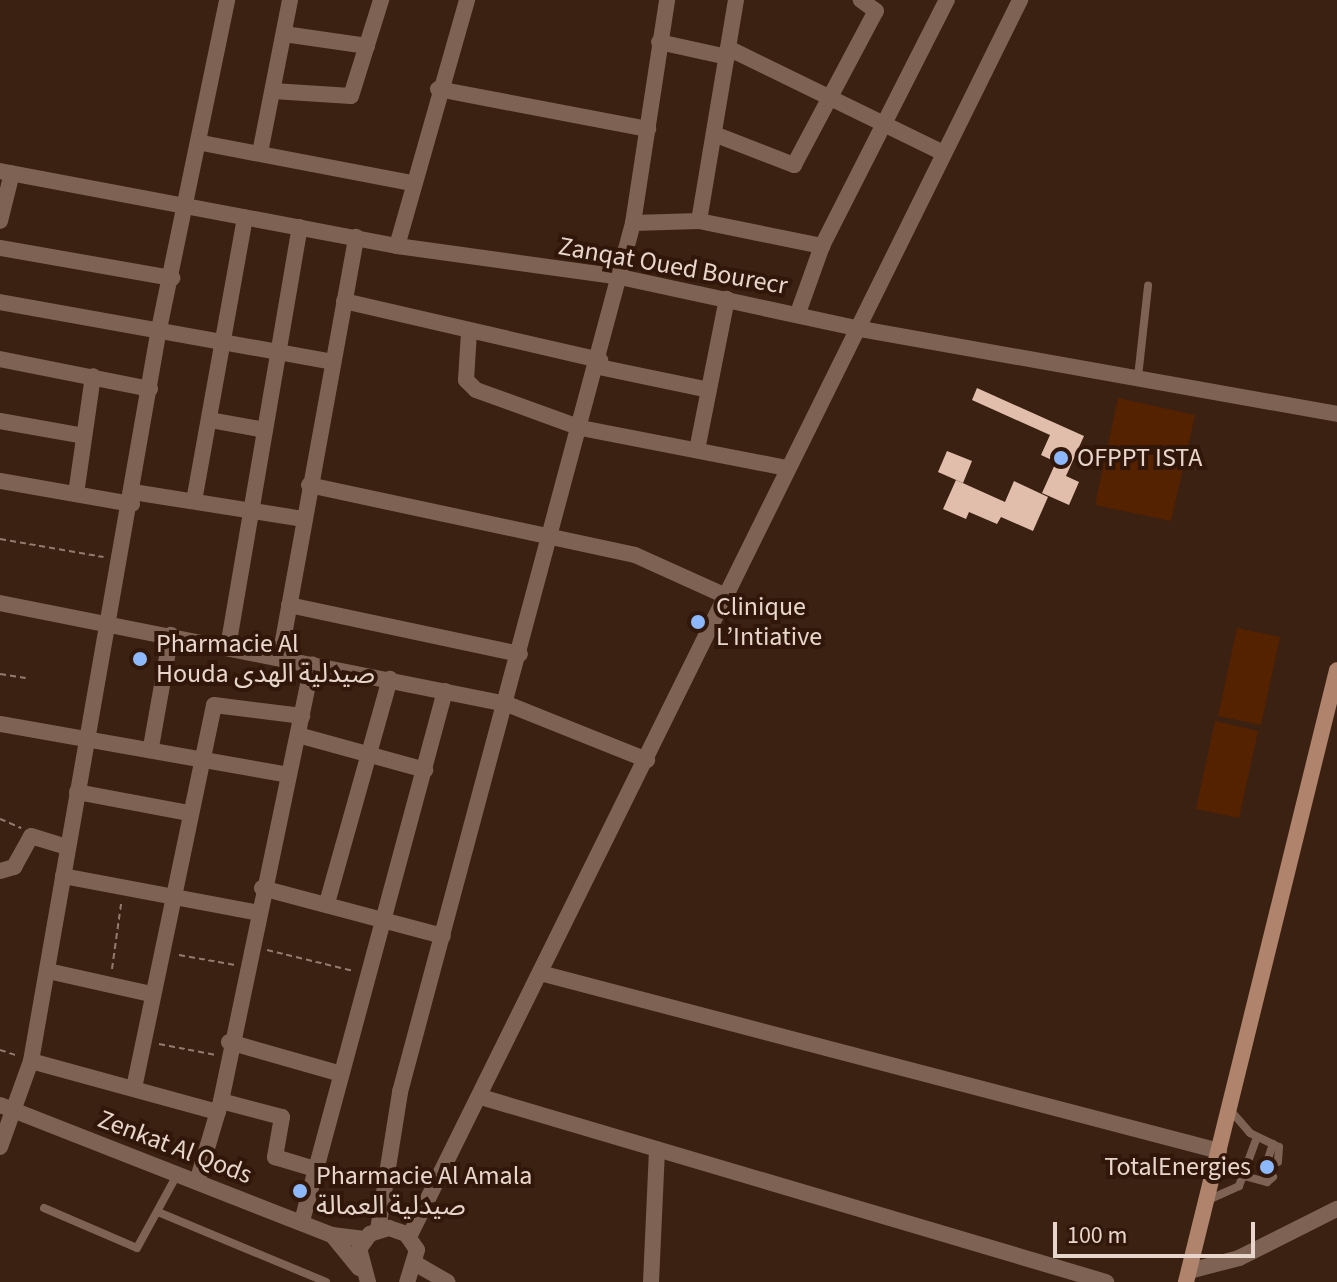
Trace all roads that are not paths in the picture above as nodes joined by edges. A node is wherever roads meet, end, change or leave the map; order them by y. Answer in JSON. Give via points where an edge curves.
{"nodes":[{"id":1,"x":227,"y":0,"type":"edge"},
{"id":2,"x":290,"y":0,"type":"edge"},
{"id":3,"x":381,"y":0,"type":"edge"},
{"id":4,"x":467,"y":0,"type":"edge"},
{"id":5,"x":667,"y":0,"type":"edge"},
{"id":6,"x":736,"y":0,"type":"edge"},
{"id":7,"x":861,"y":0,"type":"edge"},
{"id":8,"x":947,"y":0,"type":"edge"},
{"id":9,"x":1020,"y":0,"type":"edge"},
{"id":10,"x":284,"y":34,"type":"junction"},
{"id":11,"x":659,"y":42,"type":"junction"},
{"id":12,"x":367,"y":46,"type":"junction"},
{"id":13,"x":728,"y":53,"type":"junction"},
{"id":14,"x":438,"y":89,"type":"junction"},
{"id":15,"x":273,"y":91,"type":"junction"},
{"id":16,"x":829,"y":99,"type":"junction"},
{"id":17,"x":884,"y":126,"type":"junction"},
{"id":18,"x":648,"y":129,"type":"junction"},
{"id":19,"x":714,"y":134,"type":"junction"},
{"id":20,"x":202,"y":143,"type":"junction"},
{"id":21,"x":260,"y":153,"type":"junction"},
{"id":22,"x":943,"y":153,"type":"junction"},
{"id":23,"x":6,"y":172,"type":"edge"},
{"id":24,"x":412,"y":183,"type":"junction"},
{"id":25,"x":190,"y":207,"type":"junction"},
{"id":26,"x":245,"y":218,"type":"junction"},
{"id":27,"x":0,"y":221,"type":"edge"},
{"id":28,"x":699,"y":221,"type":"junction"},
{"id":29,"x":633,"y":223,"type":"junction"},
{"id":30,"x":300,"y":227,"type":"junction"},
{"id":31,"x":356,"y":237,"type":"junction"},
{"id":32,"x":397,"y":246,"type":"junction"},
{"id":33,"x":822,"y":246,"type":"junction"},
{"id":34,"x":0,"y":248,"type":"edge"},
{"id":35,"x":620,"y":277,"type":"junction"},
{"id":36,"x":172,"y":278,"type":"junction"},
{"id":37,"x":1148,"y":286,"type":"dead end"},
{"id":38,"x":727,"y":299,"type":"junction"},
{"id":39,"x":344,"y":301,"type":"junction"},
{"id":40,"x":0,"y":302,"type":"edge"},
{"id":41,"x":798,"y":313,"type":"junction"},
{"id":42,"x":855,"y":328,"type":"junction"},
{"id":43,"x":469,"y":332,"type":"junction"},
{"id":44,"x":158,"y":334,"type":"junction"},
{"id":45,"x":222,"y":346,"type":"junction"},
{"id":46,"x":279,"y":354,"type":"junction"},
{"id":47,"x":0,"y":359,"type":"edge"},
{"id":48,"x":333,"y":362,"type":"junction"},
{"id":49,"x":600,"y":363,"type":"junction"},
{"id":50,"x":93,"y":376,"type":"junction"},
{"id":51,"x":1138,"y":377,"type":"junction"},
{"id":52,"x":150,"y":389,"type":"junction"},
{"id":53,"x":709,"y":390,"type":"junction"},
{"id":54,"x":1337,"y":414,"type":"edge"},
{"id":55,"x":210,"y":420,"type":"junction"},
{"id":56,"x":0,"y":421,"type":"edge"},
{"id":57,"x":581,"y":428,"type":"junction"},
{"id":58,"x":265,"y":430,"type":"junction"},
{"id":59,"x":84,"y":436,"type":"junction"},
{"id":60,"x":698,"y":445,"type":"junction"},
{"id":61,"x":787,"y":468,"type":"junction"},
{"id":62,"x":0,"y":481,"type":"edge"},
{"id":63,"x":309,"y":485,"type":"junction"},
{"id":64,"x":76,"y":494,"type":"junction"},
{"id":65,"x":132,"y":498,"type":"junction"},
{"id":66,"x":194,"y":501,"type":"junction"},
{"id":67,"x":250,"y":512,"type":"junction"},
{"id":68,"x":304,"y":519,"type":"junction"},
{"id":69,"x":548,"y":534,"type":"junction"},
{"id":70,"x":726,"y":596,"type":"junction"},
{"id":71,"x":0,"y":603,"type":"edge"},
{"id":72,"x":289,"y":605,"type":"junction"},
{"id":73,"x":109,"y":622,"type":"junction"},
{"id":74,"x":171,"y":635,"type":"junction"},
{"id":75,"x":228,"y":647,"type":"junction"},
{"id":76,"x":520,"y":654,"type":"junction"},
{"id":77,"x":280,"y":657,"type":"junction"},
{"id":78,"x":312,"y":664,"type":"junction"},
{"id":79,"x":1337,"y":670,"type":"edge"},
{"id":80,"x":390,"y":679,"type":"junction"},
{"id":81,"x":445,"y":691,"type":"junction"},
{"id":82,"x":507,"y":704,"type":"junction"},
{"id":83,"x":302,"y":716,"type":"junction"},
{"id":84,"x":0,"y":724,"type":"edge"},
{"id":85,"x":298,"y":735,"type":"junction"},
{"id":86,"x":87,"y":737,"type":"junction"},
{"id":87,"x":151,"y":747,"type":"junction"},
{"id":88,"x":368,"y":752,"type":"junction"},
{"id":89,"x":201,"y":755,"type":"junction"},
{"id":90,"x":647,"y":760,"type":"junction"},
{"id":91,"x":425,"y":770,"type":"junction"},
{"id":92,"x":289,"y":775,"type":"junction"},
{"id":93,"x":77,"y":792,"type":"junction"},
{"id":94,"x":188,"y":813,"type":"junction"},
{"id":95,"x":66,"y":847,"type":"junction"},
{"id":96,"x":0,"y":871,"type":"edge"},
{"id":97,"x":63,"y":876,"type":"junction"},
{"id":98,"x":262,"y":888,"type":"junction"},
{"id":99,"x":171,"y":897,"type":"junction"},
{"id":100,"x":327,"y":903,"type":"junction"},
{"id":101,"x":259,"y":913,"type":"junction"},
{"id":102,"x":383,"y":919,"type":"junction"},
{"id":103,"x":443,"y":936,"type":"junction"},
{"id":104,"x":48,"y":971,"type":"junction"},
{"id":105,"x":544,"y":974,"type":"junction"},
{"id":106,"x":151,"y":994,"type":"junction"},
{"id":107,"x":229,"y":1050,"type":"junction"},
{"id":108,"x":31,"y":1061,"type":"junction"},
{"id":109,"x":341,"y":1074,"type":"junction"},
{"id":110,"x":134,"y":1088,"type":"junction"},
{"id":111,"x":481,"y":1097,"type":"junction"},
{"id":112,"x":0,"y":1105,"type":"edge"},
{"id":113,"x":220,"y":1106,"type":"junction"},
{"id":114,"x":1231,"y":1111,"type":"junction"},
{"id":115,"x":16,"y":1112,"type":"junction"},
{"id":116,"x":1257,"y":1137,"type":"junction"},
{"id":117,"x":1273,"y":1144,"type":"junction"},
{"id":118,"x":0,"y":1147,"type":"edge"},
{"id":119,"x":657,"y":1149,"type":"junction"},
{"id":120,"x":1219,"y":1151,"type":"junction"},
{"id":121,"x":1268,"y":1159,"type":"dead end"},
{"id":122,"x":1278,"y":1162,"type":"dead end"},
{"id":123,"x":315,"y":1169,"type":"junction"},
{"id":124,"x":177,"y":1175,"type":"junction"},
{"id":125,"x":1244,"y":1176,"type":"junction"},
{"id":126,"x":1266,"y":1177,"type":"dead end"},
{"id":127,"x":197,"y":1182,"type":"junction"},
{"id":128,"x":1207,"y":1200,"type":"junction"},
{"id":129,"x":44,"y":1208,"type":"dead end"},
{"id":130,"x":1337,"y":1209,"type":"edge"},
{"id":131,"x":158,"y":1212,"type":"junction"},
{"id":132,"x":302,"y":1221,"type":"junction"},
{"id":133,"x":372,"y":1234,"type":"junction"},
{"id":134,"x":404,"y":1234,"type":"junction"},
{"id":135,"x":332,"y":1235,"type":"junction"},
{"id":136,"x":418,"y":1265,"type":"junction"},
{"id":137,"x":1187,"y":1276,"type":"edge"},
{"id":138,"x":362,"y":1277,"type":"edge"},
{"id":139,"x":326,"y":1282,"type":"edge"},
{"id":140,"x":408,"y":1282,"type":"edge"},
{"id":141,"x":448,"y":1282,"type":"edge"},
{"id":142,"x":651,"y":1282,"type":"edge"},
{"id":143,"x":1106,"y":1282,"type":"edge"}],
"edges":[{"from":1,"to":20,"type":"street"},
{"from":2,"to":10,"type":"street"},
{"from":3,"to":12,"type":"street"},
{"from":4,"to":14,"type":"street"},
{"from":5,"to":11,"type":"street"},
{"from":6,"to":13,"type":"street"},
{"from":7,"to":16,"type":"street","via":[[876,11]]},
{"from":8,"to":17,"type":"street"},
{"from":9,"to":22,"type":"street"},
{"from":10,"to":12,"type":"street"},
{"from":10,"to":15,"type":"street"},
{"from":11,"to":13,"type":"street"},
{"from":11,"to":18,"type":"street"},
{"from":12,"to":15,"type":"street","via":[[346,101]]},
{"from":13,"to":16,"type":"street"},
{"from":13,"to":19,"type":"street"},
{"from":14,"to":18,"type":"street"},
{"from":14,"to":24,"type":"street"},
{"from":15,"to":21,"type":"street"},
{"from":16,"to":17,"type":"street"},
{"from":16,"to":19,"type":"street","via":[[790,166]]},
{"from":17,"to":22,"type":"street"},
{"from":17,"to":33,"type":"street"},
{"from":18,"to":29,"type":"street"},
{"from":19,"to":28,"type":"street"},
{"from":20,"to":21,"type":"street"},
{"from":20,"to":25,"type":"street"},
{"from":21,"to":24,"type":"street"},
{"from":22,"to":42,"type":"street"},
{"from":23,"to":25,"type":"street","name":"Zanqat Oued Bourecr"},
{"from":23,"to":27,"type":"street"},
{"from":24,"to":32,"type":"street"},
{"from":25,"to":26,"type":"street","name":"Zanqat Oued Bourecr"},
{"from":25,"to":36,"type":"street"},
{"from":26,"to":30,"type":"street","name":"Zanqat Oued Bourecr"},
{"from":26,"to":45,"type":"street"},
{"from":28,"to":29,"type":"street"},
{"from":28,"to":33,"type":"street"},
{"from":29,"to":35,"type":"street"},
{"from":30,"to":31,"type":"street","name":"Zanqat Oued Bourecr"},
{"from":30,"to":46,"type":"street"},
{"from":31,"to":32,"type":"street","name":"Zanqat Oued Bourecr"},
{"from":31,"to":39,"type":"street"},
{"from":32,"to":35,"type":"street","name":"Zanqat Oued Bourecr"},
{"from":33,"to":41,"type":"street"},
{"from":34,"to":36,"type":"street"},
{"from":35,"to":38,"type":"street","name":"Zanqat Oued Bourecr"},
{"from":35,"to":49,"type":"street"},
{"from":36,"to":44,"type":"street"},
{"from":37,"to":51,"type":"lane"},
{"from":38,"to":41,"type":"street","name":"Zanqat Oued Bourecr"},
{"from":38,"to":53,"type":"street"},
{"from":39,"to":43,"type":"street"},
{"from":39,"to":48,"type":"street"},
{"from":40,"to":44,"type":"street"},
{"from":41,"to":42,"type":"street","name":"Zanqat Oued Bourecr"},
{"from":42,"to":51,"type":"street","name":"Zanqat Oued Bourecr"},
{"from":42,"to":61,"type":"street"},
{"from":43,"to":49,"type":"street"},
{"from":43,"to":57,"type":"street","via":[[469,387]]},
{"from":44,"to":45,"type":"street"},
{"from":44,"to":52,"type":"street"},
{"from":45,"to":46,"type":"street"},
{"from":45,"to":55,"type":"street"},
{"from":46,"to":48,"type":"street"},
{"from":46,"to":58,"type":"street"},
{"from":47,"to":50,"type":"street"},
{"from":48,"to":63,"type":"street"},
{"from":49,"to":53,"type":"street"},
{"from":49,"to":57,"type":"street"},
{"from":50,"to":52,"type":"street"},
{"from":50,"to":59,"type":"street"},
{"from":51,"to":54,"type":"street","name":"Zanqat Oued Bourecr"},
{"from":52,"to":65,"type":"street"},
{"from":53,"to":60,"type":"street"},
{"from":55,"to":58,"type":"street"},
{"from":55,"to":66,"type":"street"},
{"from":56,"to":59,"type":"street"},
{"from":57,"to":60,"type":"street"},
{"from":57,"to":69,"type":"street"},
{"from":58,"to":67,"type":"street"},
{"from":59,"to":64,"type":"street"},
{"from":60,"to":61,"type":"street"},
{"from":61,"to":70,"type":"street"},
{"from":62,"to":64,"type":"street"},
{"from":63,"to":68,"type":"street"},
{"from":63,"to":69,"type":"street"},
{"from":64,"to":65,"type":"street"},
{"from":65,"to":66,"type":"street"},
{"from":65,"to":73,"type":"street"},
{"from":66,"to":67,"type":"street"},
{"from":67,"to":68,"type":"street"},
{"from":67,"to":75,"type":"street"},
{"from":68,"to":72,"type":"street"},
{"from":69,"to":70,"type":"street","via":[[635,555]]},
{"from":69,"to":76,"type":"street"},
{"from":70,"to":90,"type":"street"},
{"from":71,"to":73,"type":"street"},
{"from":72,"to":76,"type":"street"},
{"from":72,"to":77,"type":"street"},
{"from":73,"to":74,"type":"street"},
{"from":73,"to":86,"type":"street"},
{"from":74,"to":75,"type":"street"},
{"from":74,"to":87,"type":"street"},
{"from":75,"to":77,"type":"street"},
{"from":76,"to":82,"type":"street"},
{"from":77,"to":78,"type":"street"},
{"from":78,"to":80,"type":"street"},
{"from":78,"to":83,"type":"street"},
{"from":79,"to":114,"type":"main road"},
{"from":80,"to":81,"type":"street"},
{"from":80,"to":88,"type":"street"},
{"from":81,"to":82,"type":"street"},
{"from":81,"to":91,"type":"street"},
{"from":82,"to":90,"type":"street"},
{"from":82,"to":103,"type":"street"},
{"from":83,"to":85,"type":"street"},
{"from":83,"to":89,"type":"street","via":[[216,702]]},
{"from":84,"to":86,"type":"street"},
{"from":85,"to":88,"type":"street"},
{"from":85,"to":92,"type":"street"},
{"from":86,"to":87,"type":"street"},
{"from":86,"to":93,"type":"street"},
{"from":87,"to":89,"type":"street"},
{"from":88,"to":91,"type":"street"},
{"from":88,"to":100,"type":"street"},
{"from":89,"to":92,"type":"street"},
{"from":89,"to":94,"type":"street"},
{"from":90,"to":105,"type":"street"},
{"from":91,"to":102,"type":"street"},
{"from":92,"to":98,"type":"street"},
{"from":93,"to":94,"type":"street"},
{"from":93,"to":95,"type":"street"},
{"from":94,"to":99,"type":"street"},
{"from":95,"to":96,"type":"street","via":[[31,836],[14,867]]},
{"from":95,"to":97,"type":"street"},
{"from":97,"to":99,"type":"street"},
{"from":97,"to":104,"type":"street"},
{"from":98,"to":100,"type":"street"},
{"from":98,"to":101,"type":"street"},
{"from":99,"to":101,"type":"street"},
{"from":99,"to":106,"type":"street"},
{"from":100,"to":102,"type":"street"},
{"from":101,"to":107,"type":"street"},
{"from":102,"to":103,"type":"street"},
{"from":102,"to":109,"type":"street"},
{"from":103,"to":133,"type":"street","via":[[400,1092]]},
{"from":104,"to":106,"type":"street"},
{"from":104,"to":108,"type":"street"},
{"from":105,"to":111,"type":"street"},
{"from":105,"to":120,"type":"street"},
{"from":106,"to":110,"type":"street"},
{"from":107,"to":109,"type":"street"},
{"from":107,"to":113,"type":"street"},
{"from":108,"to":110,"type":"street"},
{"from":108,"to":115,"type":"street"},
{"from":109,"to":123,"type":"street"},
{"from":110,"to":113,"type":"street"},
{"from":111,"to":119,"type":"street"},
{"from":111,"to":134,"type":"street"},
{"from":112,"to":115,"type":"street","name":"Zenkat Al Qods"},
{"from":113,"to":123,"type":"street","via":[[282,1117],[275,1157]]},
{"from":113,"to":127,"type":"street"},
{"from":114,"to":116,"type":"lane"},
{"from":114,"to":120,"type":"main road"},
{"from":115,"to":118,"type":"street"},
{"from":115,"to":124,"type":"street","name":"Zenkat Al Qods"},
{"from":116,"to":117,"type":"lane"},
{"from":116,"to":125,"type":"lane"},
{"from":117,"to":121,"type":"lane"},
{"from":117,"to":122,"type":"lane","via":[[1281,1149]]},
{"from":119,"to":142,"type":"street"},
{"from":119,"to":143,"type":"street"},
{"from":120,"to":128,"type":"main road"},
{"from":123,"to":132,"type":"street"},
{"from":124,"to":127,"type":"street","name":"Zenkat Al Qods"},
{"from":124,"to":131,"type":"lane"},
{"from":125,"to":126,"type":"lane"},
{"from":125,"to":128,"type":"lane"},
{"from":127,"to":132,"type":"street","name":"Zenkat Al Qods"},
{"from":128,"to":137,"type":"main road"},
{"from":129,"to":131,"type":"lane","via":[[134,1248]]},
{"from":130,"to":137,"type":"street","via":[[1239,1258]]},
{"from":131,"to":139,"type":"lane"},
{"from":132,"to":135,"type":"street","name":"Zenkat Al Qods"},
{"from":133,"to":134,"type":"street"},
{"from":133,"to":135,"type":"street"},
{"from":133,"to":138,"type":"street"},
{"from":134,"to":136,"type":"street"},
{"from":135,"to":138,"type":"street"},
{"from":136,"to":140,"type":"street"},
{"from":136,"to":141,"type":"street"}]}
